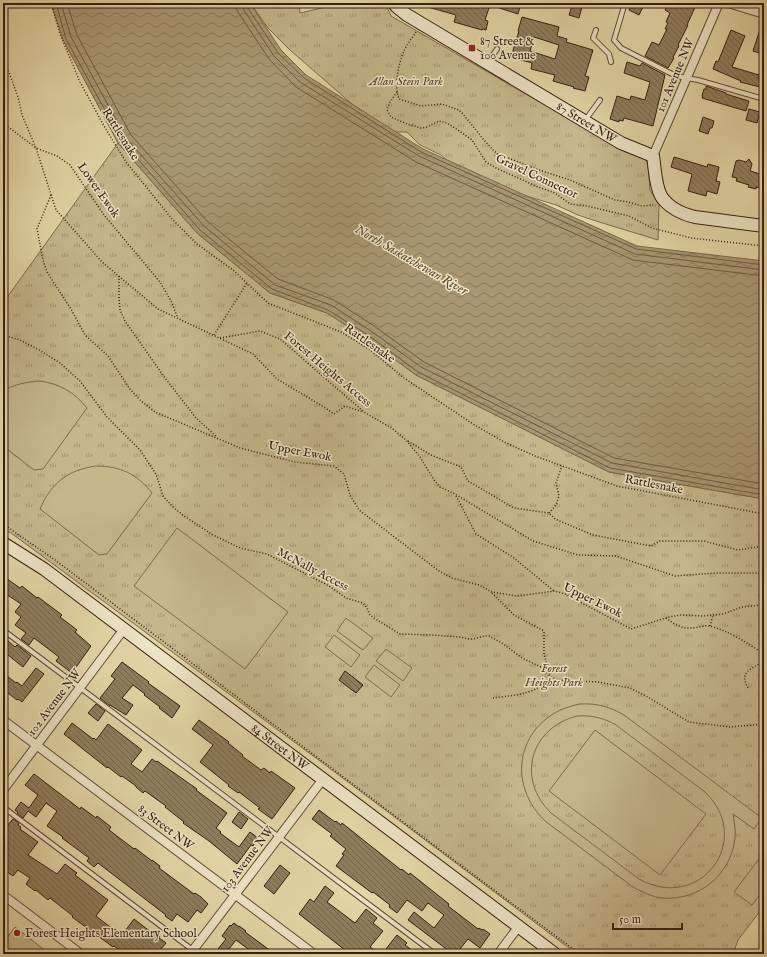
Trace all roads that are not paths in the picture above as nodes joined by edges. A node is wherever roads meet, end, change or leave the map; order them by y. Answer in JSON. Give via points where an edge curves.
{"nodes":[{"id":1,"x":394,"y":3,"type":"edge"},
{"id":2,"x":625,"y":3,"type":"edge"},
{"id":3,"x":719,"y":3,"type":"edge"},
{"id":4,"x":728,"y":3,"type":"edge"},
{"id":5,"x":764,"y":14,"type":"edge"},
{"id":6,"x":596,"y":30,"type":"dead end"},
{"id":7,"x":496,"y":49,"type":"dead end"},
{"id":8,"x":611,"y":62,"type":"dead end"},
{"id":9,"x":488,"y":64,"type":"junction"},
{"id":10,"x":687,"y":78,"type":"junction"},
{"id":11,"x":764,"y":99,"type":"edge"},
{"id":12,"x":600,"y":100,"type":"dead end"},
{"id":13,"x":584,"y":121,"type":"junction"},
{"id":14,"x":653,"y":156,"type":"junction"},
{"id":15,"x":764,"y":226,"type":"edge"},
{"id":16,"x":3,"y":543,"type":"edge"},
{"id":17,"x":124,"y":629,"type":"junction"},
{"id":18,"x":3,"y":630,"type":"edge"},
{"id":19,"x":80,"y":688,"type":"junction"},
{"id":20,"x":3,"y":720,"type":"edge"},
{"id":21,"x":37,"y":745,"type":"junction"},
{"id":22,"x":323,"y":779,"type":"junction"},
{"id":23,"x":3,"y":790,"type":"edge"},
{"id":24,"x":3,"y":807,"type":"edge"},
{"id":25,"x":279,"y":837,"type":"junction"},
{"id":26,"x":236,"y":894,"type":"junction"},
{"id":27,"x":3,"y":895,"type":"edge"},
{"id":28,"x":518,"y":926,"type":"junction"},
{"id":29,"x":193,"y":953,"type":"edge"},
{"id":30,"x":81,"y":954,"type":"edge"},
{"id":31,"x":314,"y":954,"type":"edge"},
{"id":32,"x":435,"y":954,"type":"edge"},
{"id":33,"x":498,"y":954,"type":"edge"},
{"id":34,"x":555,"y":954,"type":"edge"}],
"edges":[{"from":1,"to":9,"type":"main road","name":"87 Street NW","via":[[407,15]]},
{"from":2,"to":10,"type":"lane","via":[[614,40],[621,48],[676,76]]},
{"from":3,"to":10,"type":"street","name":"101 Avenue NW"},
{"from":4,"to":5,"type":"street"},
{"from":6,"to":8,"type":"lane","via":[[593,38],[609,54]]},
{"from":7,"to":9,"type":"lane"},
{"from":9,"to":13,"type":"main road","name":"87 Street NW"},
{"from":10,"to":11,"type":"lane"},
{"from":10,"to":14,"type":"street","name":"101 Avenue NW"},
{"from":12,"to":13,"type":"lane"},
{"from":13,"to":14,"type":"main road","name":"87 Street NW","via":[[621,143]]},
{"from":14,"to":15,"type":"main road","via":[[661,196],[683,215]]},
{"from":16,"to":17,"type":"main road","name":"84 Street NW","via":[[44,569]]},
{"from":17,"to":19,"type":"street","name":"102 Avenue NW"},
{"from":17,"to":22,"type":"main road","name":"84 Street NW"},
{"from":18,"to":19,"type":"lane"},
{"from":19,"to":21,"type":"street","name":"102 Avenue NW"},
{"from":19,"to":25,"type":"lane"},
{"from":20,"to":21,"type":"street","name":"83 Street NW"},
{"from":21,"to":23,"type":"street","name":"102 Avenue NW"},
{"from":21,"to":26,"type":"street","name":"83 Street NW"},
{"from":22,"to":25,"type":"street","name":"103 Avenue NW"},
{"from":22,"to":28,"type":"main road","name":"84 Street NW"},
{"from":24,"to":29,"type":"lane"},
{"from":25,"to":26,"type":"street","name":"103 Avenue NW"},
{"from":25,"to":32,"type":"lane"},
{"from":26,"to":29,"type":"street","name":"103 Avenue NW"},
{"from":26,"to":31,"type":"street","name":"83 Street NW"},
{"from":27,"to":30,"type":"street"},
{"from":28,"to":33,"type":"street"},
{"from":28,"to":34,"type":"main road","name":"84 Street NW"}]}
